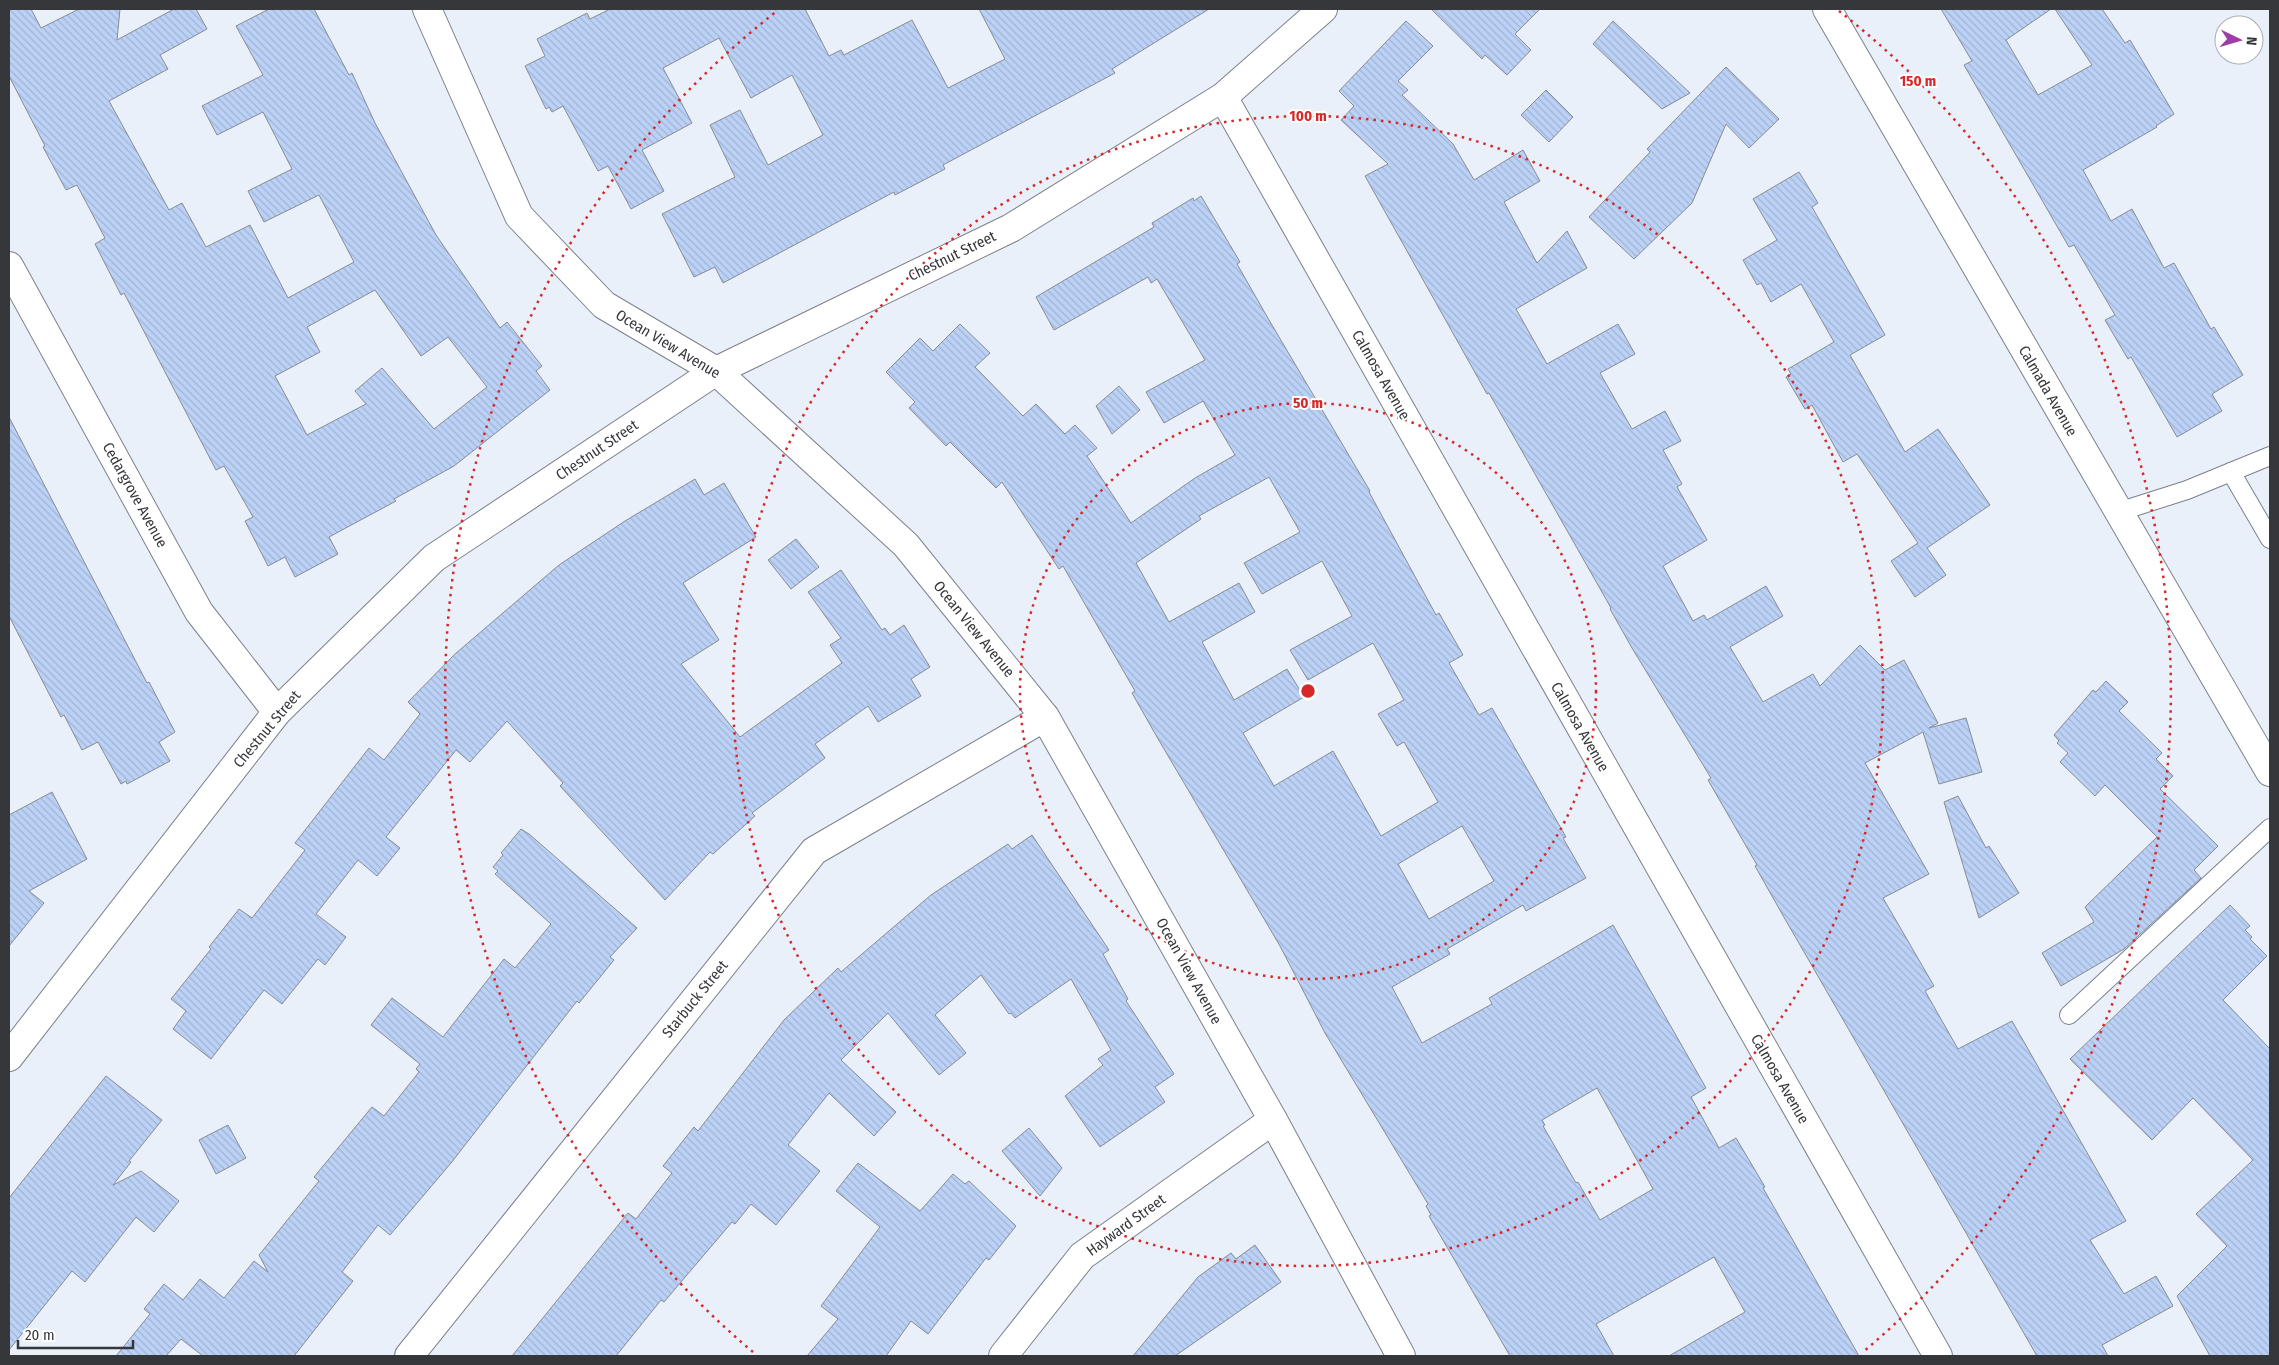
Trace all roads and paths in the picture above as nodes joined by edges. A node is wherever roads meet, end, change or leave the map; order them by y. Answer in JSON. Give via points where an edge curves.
{"nodes":[{"id":1,"x":1323,"y":9,"type":"edge"},
{"id":2,"x":1827,"y":9,"type":"edge"},
{"id":3,"x":429,"y":10,"type":"edge"},
{"id":4,"x":1223,"y":97,"type":"junction"},
{"id":5,"x":9,"y":266,"type":"edge"},
{"id":6,"x":716,"y":371,"type":"junction"},
{"id":7,"x":2270,"y":456,"type":"edge"},
{"id":8,"x":2231,"y":472,"type":"junction"},
{"id":9,"x":2118,"y":512,"type":"junction"},
{"id":10,"x":2270,"y":538,"type":"edge"},
{"id":11,"x":277,"y":712,"type":"junction"},
{"id":12,"x":1046,"y":717,"type":"junction"},
{"id":13,"x":2270,"y":772,"type":"edge"},
{"id":14,"x":2270,"y":828,"type":"edge"},
{"id":15,"x":2070,"y":1016,"type":"dead end"},
{"id":16,"x":9,"y":1057,"type":"edge"},
{"id":17,"x":1273,"y":1120,"type":"junction"},
{"id":18,"x":409,"y":1356,"type":"edge"},
{"id":19,"x":1003,"y":1356,"type":"edge"},
{"id":20,"x":1401,"y":1356,"type":"edge"},
{"id":21,"x":1938,"y":1356,"type":"edge"}],
"edges":[{"from":1,"to":4,"type":"street","name":"Chestnut Street"},
{"from":2,"to":9,"type":"street","name":"Calmada Avenue"},
{"from":3,"to":6,"type":"street","name":"Ocean View Avenue","via":[[519,216],[604,305]]},
{"from":4,"to":6,"type":"street","name":"Chestnut Street","via":[[1011,228]]},
{"from":4,"to":21,"type":"street","name":"Calmosa Avenue"},
{"from":5,"to":11,"type":"street","name":"Cedargrove Avenue","via":[[199,612]]},
{"from":6,"to":11,"type":"street","name":"Chestnut Street","via":[[434,558]]},
{"from":6,"to":12,"type":"street","name":"Ocean View Avenue","via":[[906,545]]},
{"from":7,"to":8,"type":"lane"},
{"from":8,"to":9,"type":"lane"},
{"from":8,"to":10,"type":"lane"},
{"from":9,"to":13,"type":"street","name":"Calmada Avenue"},
{"from":11,"to":16,"type":"street","name":"Chestnut Street"},
{"from":12,"to":17,"type":"street","name":"Ocean View Avenue"},
{"from":12,"to":18,"type":"street","name":"Starbuck Street","via":[[814,851]]},
{"from":14,"to":15,"type":"lane"},
{"from":17,"to":19,"type":"street","name":"Hayward Street","via":[[1082,1256]]},
{"from":17,"to":20,"type":"street","name":"Ocean View Avenue"}]}
